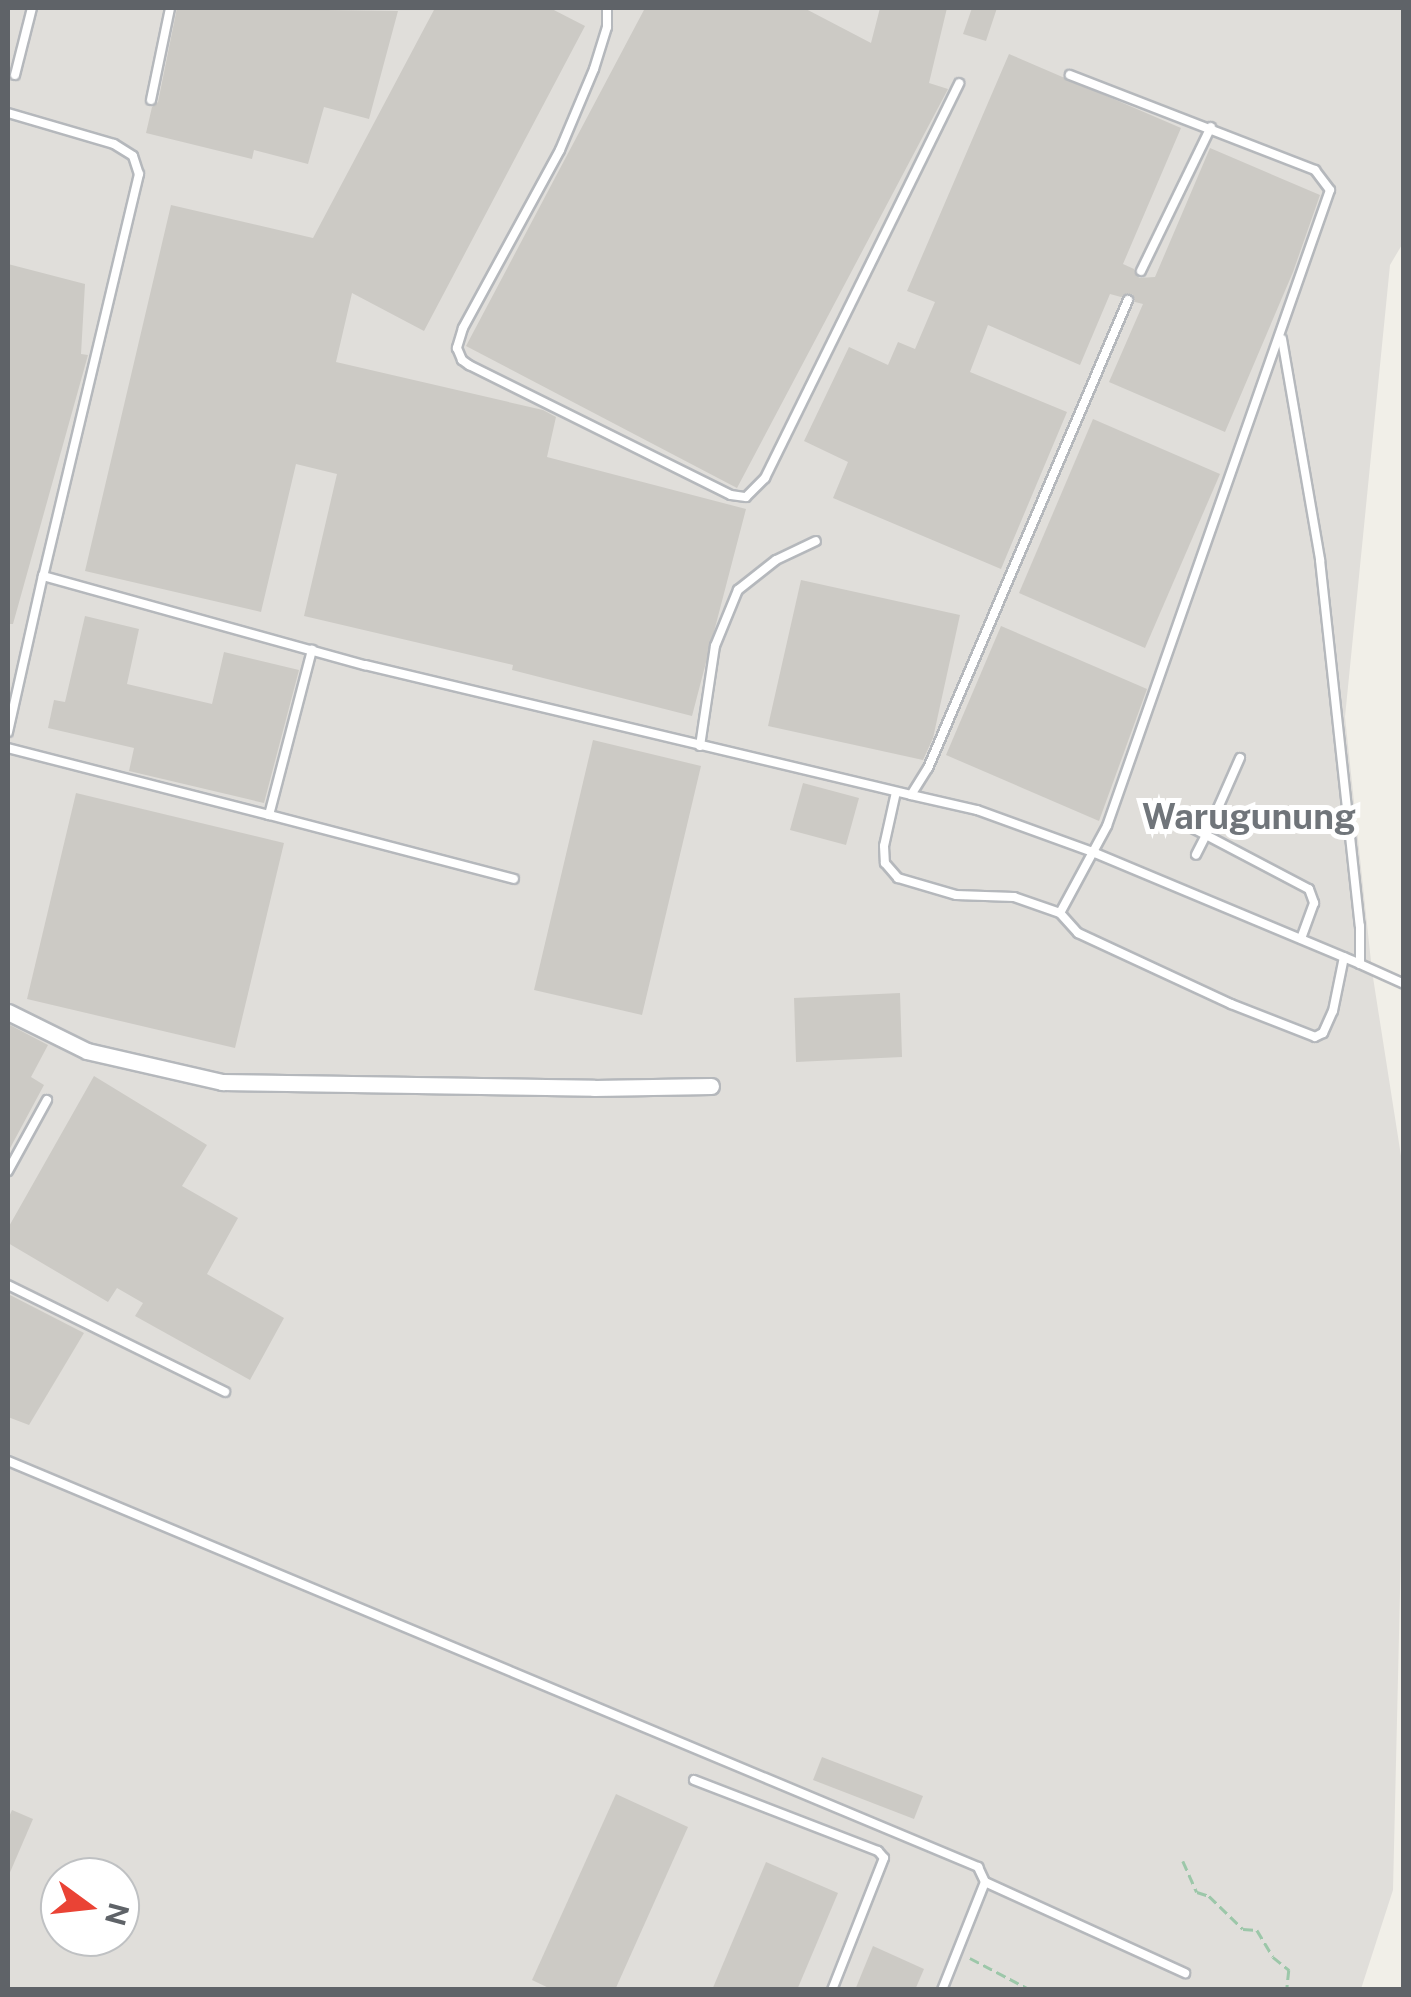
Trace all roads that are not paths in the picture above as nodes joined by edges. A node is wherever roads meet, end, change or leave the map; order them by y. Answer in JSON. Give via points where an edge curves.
{"nodes":[{"id":1,"x":32,"y":8,"type":"edge"},
{"id":2,"x":170,"y":8,"type":"edge"},
{"id":3,"x":607,"y":8,"type":"edge"},
{"id":4,"x":15,"y":75,"type":"dead end"},
{"id":5,"x":1070,"y":75,"type":"dead end"},
{"id":6,"x":959,"y":84,"type":"dead end"},
{"id":7,"x":151,"y":100,"type":"dead end"},
{"id":8,"x":8,"y":114,"type":"edge"},
{"id":9,"x":1211,"y":127,"type":"junction"},
{"id":10,"x":1141,"y":272,"type":"dead end"},
{"id":11,"x":1128,"y":300,"type":"dead end"},
{"id":12,"x":1281,"y":334,"type":"junction"},
{"id":13,"x":816,"y":541,"type":"dead end"},
{"id":14,"x":43,"y":576,"type":"junction"},
{"id":15,"x":312,"y":650,"type":"junction"},
{"id":16,"x":8,"y":732,"type":"edge"},
{"id":17,"x":700,"y":746,"type":"junction"},
{"id":18,"x":8,"y":748,"type":"edge"},
{"id":19,"x":1240,"y":758,"type":"dead end"},
{"id":20,"x":896,"y":792,"type":"junction"},
{"id":21,"x":911,"y":794,"type":"junction"},
{"id":22,"x":1155,"y":809,"type":"dead end"},
{"id":23,"x":268,"y":816,"type":"junction"},
{"id":24,"x":1206,"y":834,"type":"junction"},
{"id":25,"x":1095,"y":852,"type":"junction"},
{"id":26,"x":1196,"y":855,"type":"dead end"},
{"id":27,"x":514,"y":879,"type":"dead end"},
{"id":28,"x":1060,"y":913,"type":"junction"},
{"id":29,"x":1301,"y":938,"type":"junction"},
{"id":30,"x":1344,"y":957,"type":"junction"},
{"id":31,"x":1360,"y":964,"type":"junction"},
{"id":32,"x":1404,"y":984,"type":"edge"},
{"id":33,"x":8,"y":1012,"type":"edge"},
{"id":34,"x":711,"y":1086,"type":"dead end"},
{"id":35,"x":46,"y":1100,"type":"dead end"},
{"id":36,"x":8,"y":1171,"type":"edge"},
{"id":37,"x":8,"y":1285,"type":"edge"},
{"id":38,"x":224,"y":1392,"type":"dead end"},
{"id":39,"x":8,"y":1461,"type":"edge"},
{"id":40,"x":694,"y":1780,"type":"dead end"},
{"id":41,"x":985,"y":1882,"type":"junction"},
{"id":42,"x":1185,"y":1973,"type":"dead end"},
{"id":43,"x":832,"y":1990,"type":"edge"},
{"id":44,"x":942,"y":1990,"type":"edge"}],
"edges":[{"from":1,"to":4,"type":"lane"},
{"from":2,"to":7,"type":"lane"},
{"from":3,"to":6,"type":"lane","via":[[594,68],[560,150],[457,348],[469,365],[731,495],[746,497],[765,478]]},
{"from":5,"to":9,"type":"lane"},
{"from":8,"to":14,"type":"lane","via":[[114,144],[134,156],[139,174]]},
{"from":9,"to":10,"type":"lane"},
{"from":9,"to":12,"type":"lane","via":[[1315,170],[1330,190]]},
{"from":11,"to":21,"type":"lane","via":[[928,768]]},
{"from":12,"to":25,"type":"lane"},
{"from":12,"to":31,"type":"lane","via":[[1320,560]]},
{"from":13,"to":17,"type":"lane","via":[[776,560],[738,590],[715,646]]},
{"from":14,"to":15,"type":"lane"},
{"from":14,"to":16,"type":"lane"},
{"from":15,"to":17,"type":"lane"},
{"from":15,"to":23,"type":"lane"},
{"from":17,"to":20,"type":"lane"},
{"from":18,"to":23,"type":"lane"},
{"from":19,"to":24,"type":"lane"},
{"from":20,"to":21,"type":"lane"},
{"from":20,"to":28,"type":"lane","via":[[884,846],[885,862],[898,878],[956,895],[1014,896]]},
{"from":21,"to":25,"type":"lane"},
{"from":22,"to":24,"type":"lane"},
{"from":23,"to":27,"type":"lane"},
{"from":24,"to":26,"type":"lane"},
{"from":24,"to":29,"type":"lane","via":[[1310,889],[1314,904]]},
{"from":25,"to":28,"type":"lane"},
{"from":25,"to":29,"type":"lane"},
{"from":28,"to":30,"type":"lane","via":[[1078,934],[1314,1037],[1333,1012]]},
{"from":29,"to":30,"type":"lane"},
{"from":30,"to":31,"type":"lane"},
{"from":31,"to":32,"type":"lane"},
{"from":33,"to":34,"type":"street","via":[[87,1051],[222,1082]]},
{"from":35,"to":36,"type":"lane"},
{"from":37,"to":38,"type":"lane"},
{"from":39,"to":41,"type":"lane","via":[[978,1867]]},
{"from":40,"to":43,"type":"lane","via":[[884,1858]]},
{"from":41,"to":42,"type":"lane"},
{"from":41,"to":44,"type":"lane"}]}
